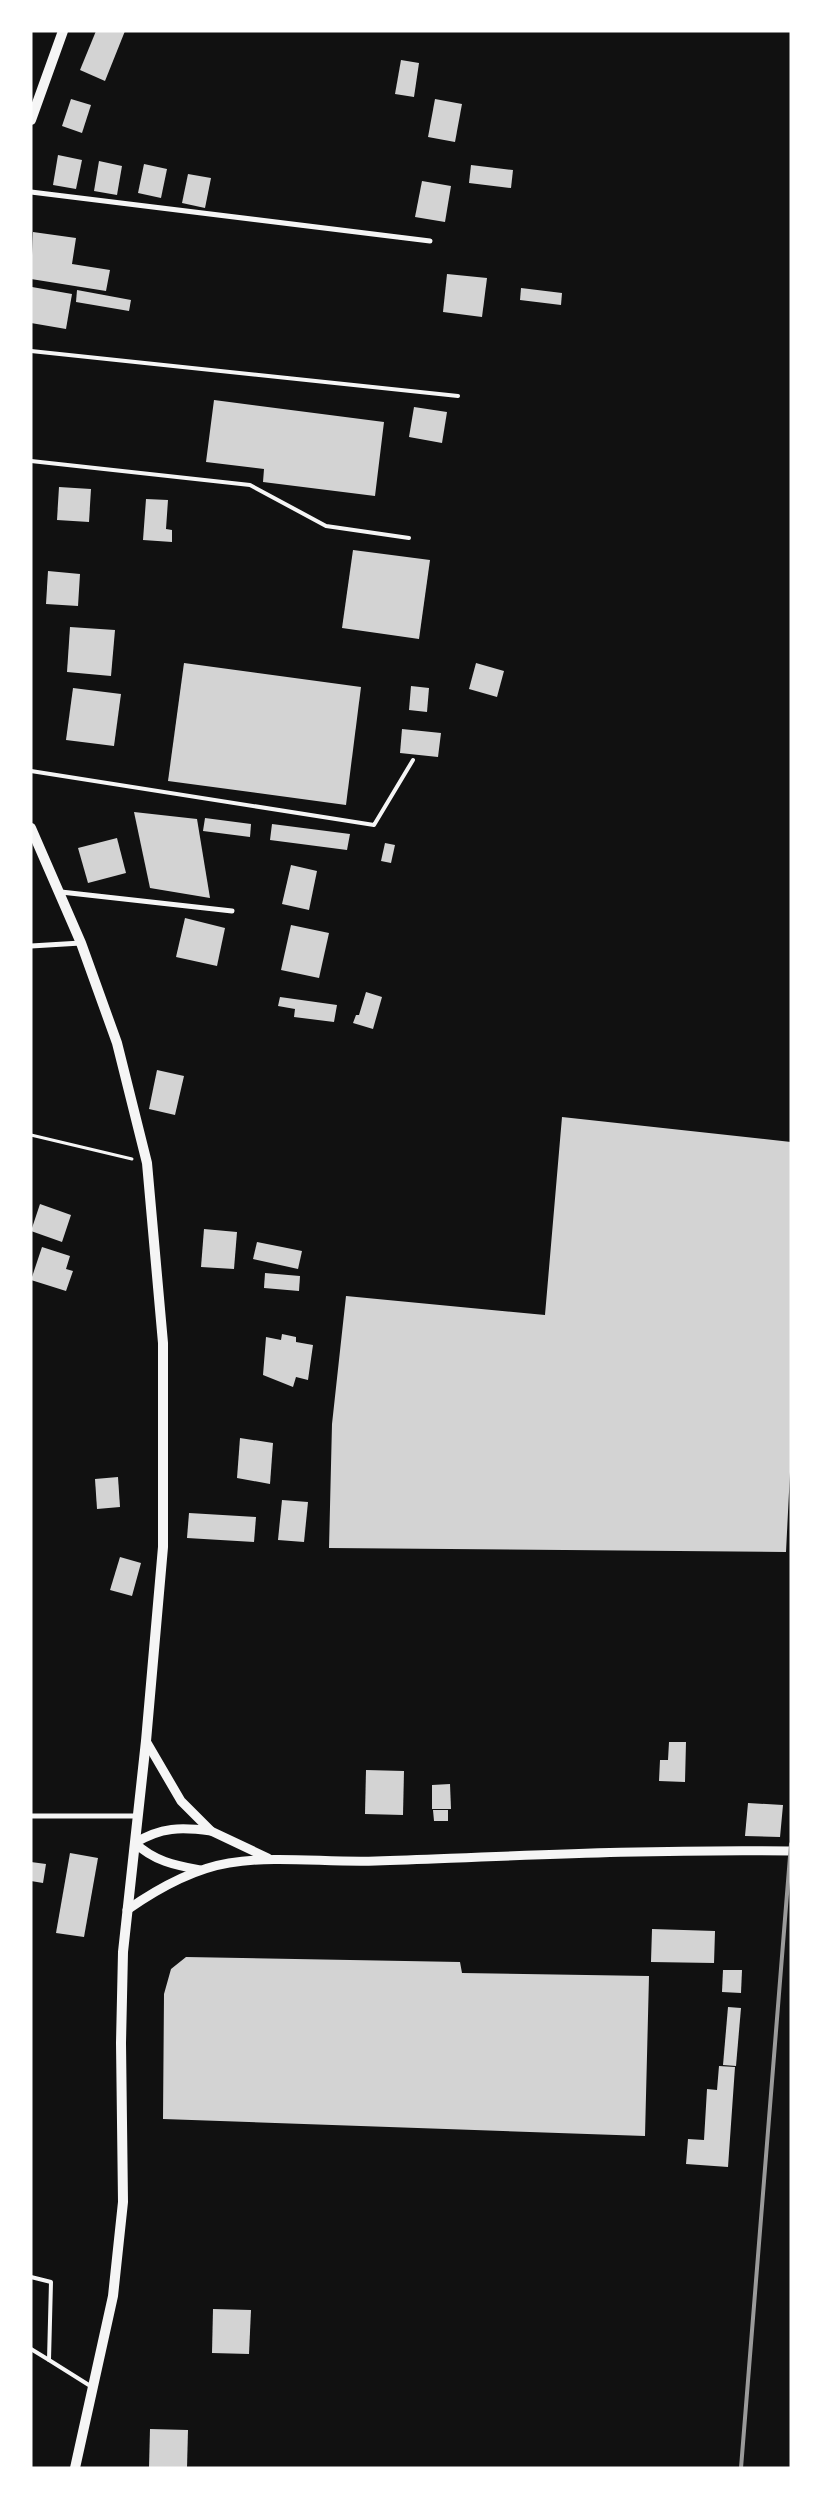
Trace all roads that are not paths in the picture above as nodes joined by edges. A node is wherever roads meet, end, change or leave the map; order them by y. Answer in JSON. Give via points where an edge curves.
{"nodes":[{"id":1,"x":63,"y":31,"type":"edge"},
{"id":2,"x":31,"y":120,"type":"edge"},
{"id":3,"x":31,"y":192,"type":"edge"},
{"id":4,"x":430,"y":241,"type":"dead end"},
{"id":5,"x":31,"y":351,"type":"edge"},
{"id":6,"x":458,"y":396,"type":"dead end"},
{"id":7,"x":31,"y":461,"type":"edge"},
{"id":8,"x":408,"y":538,"type":"dead end"},
{"id":9,"x":413,"y":760,"type":"dead end"},
{"id":10,"x":31,"y":771,"type":"edge"},
{"id":11,"x":31,"y":828,"type":"edge"},
{"id":12,"x":61,"y":892,"type":"junction"},
{"id":13,"x":232,"y":911,"type":"dead end"},
{"id":14,"x":81,"y":943,"type":"junction"},
{"id":15,"x":31,"y":946,"type":"edge"},
{"id":16,"x":146,"y":1741,"type":"junction"},
{"id":17,"x":31,"y":1816,"type":"edge"},
{"id":18,"x":138,"y":1816,"type":"junction"},
{"id":19,"x":211,"y":1831,"type":"junction"},
{"id":20,"x":135,"y":1842,"type":"junction"},
{"id":21,"x":791,"y":1851,"type":"edge"},
{"id":22,"x":270,"y":1859,"type":"junction"},
{"id":23,"x":200,"y":1870,"type":"junction"},
{"id":24,"x":127,"y":1910,"type":"junction"},
{"id":25,"x":31,"y":2277,"type":"edge"},
{"id":26,"x":31,"y":2349,"type":"edge"},
{"id":27,"x":49,"y":2360,"type":"junction"},
{"id":28,"x":94,"y":2388,"type":"junction"},
{"id":29,"x":75,"y":2468,"type":"edge"}],
"edges":[{"from":1,"to":2,"type":"main road"},
{"from":3,"to":4,"type":"street"},
{"from":5,"to":6,"type":"lane"},
{"from":7,"to":8,"type":"lane","via":[[250,485],[326,526]]},
{"from":9,"to":10,"type":"lane","via":[[374,825]]},
{"from":11,"to":12,"type":"main road"},
{"from":12,"to":13,"type":"street"},
{"from":12,"to":14,"type":"main road"},
{"from":14,"to":15,"type":"street"},
{"from":14,"to":16,"type":"main road","via":[[117,1044],[147,1163],[163,1343],[163,1547]]},
{"from":16,"to":18,"type":"main road"},
{"from":16,"to":19,"type":"street","via":[[181,1801]]},
{"from":17,"to":18,"type":"street"},
{"from":18,"to":20,"type":"main road"},
{"from":19,"to":20,"type":"street","via":[[182,1827],[165,1829]]},
{"from":19,"to":22,"type":"street"},
{"from":20,"to":23,"type":"street","via":[[162,1862]]},
{"from":20,"to":24,"type":"main road"},
{"from":21,"to":22,"type":"street","via":[[527,1855],[346,1863]]},
{"from":22,"to":23,"type":"street"},
{"from":23,"to":24,"type":"street"},
{"from":24,"to":28,"type":"main road","via":[[121,2043],[123,2202],[113,2296]]},
{"from":25,"to":27,"type":"lane","via":[[51,2282]]},
{"from":26,"to":27,"type":"lane"},
{"from":27,"to":28,"type":"lane"},
{"from":28,"to":29,"type":"main road"}]}
